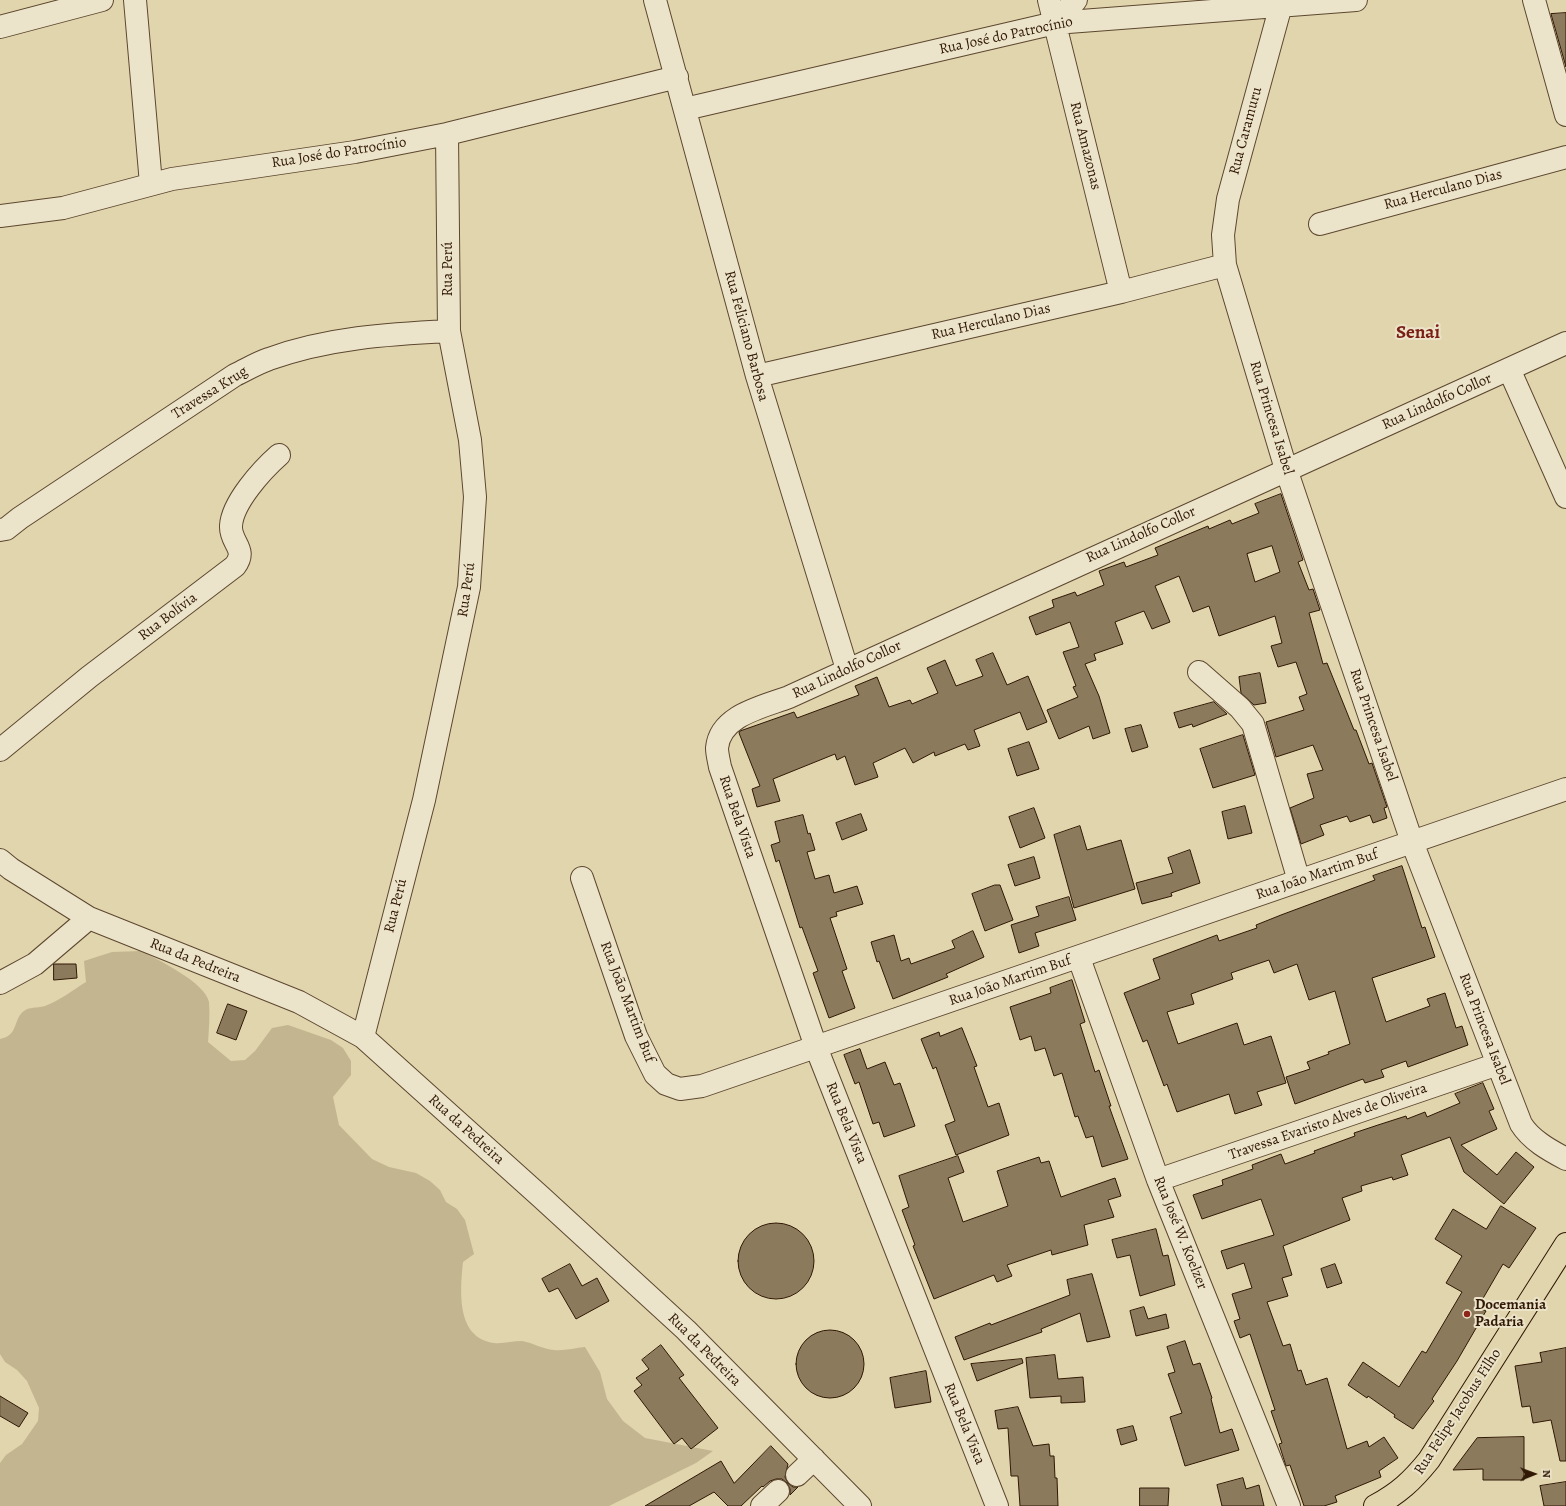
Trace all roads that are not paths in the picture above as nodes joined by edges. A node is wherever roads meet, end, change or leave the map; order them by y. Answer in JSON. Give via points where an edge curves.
{"nodes":[{"id":1,"x":102,"y":0,"type":"edge"},
{"id":2,"x":135,"y":0,"type":"edge"},
{"id":3,"x":655,"y":0,"type":"edge"},
{"id":4,"x":1049,"y":0,"type":"edge"},
{"id":5,"x":1076,"y":0,"type":"edge"},
{"id":6,"x":1356,"y":0,"type":"edge"},
{"id":7,"x":1534,"y":0,"type":"edge"},
{"id":8,"x":1283,"y":3,"type":"edge"},
{"id":9,"x":1055,"y":23,"type":"junction"},
{"id":10,"x":0,"y":27,"type":"edge"},
{"id":11,"x":677,"y":77,"type":"junction"},
{"id":12,"x":685,"y":109,"type":"junction"},
{"id":13,"x":1566,"y":114,"type":"edge"},
{"id":14,"x":447,"y":134,"type":"junction"},
{"id":15,"x":1566,"y":157,"type":"edge"},
{"id":16,"x":151,"y":184,"type":"junction"},
{"id":17,"x":0,"y":216,"type":"edge"},
{"id":18,"x":1320,"y":224,"type":"dead end"},
{"id":19,"x":1225,"y":265,"type":"junction"},
{"id":20,"x":1121,"y":292,"type":"junction"},
{"id":21,"x":449,"y":331,"type":"junction"},
{"id":22,"x":1566,"y":343,"type":"edge"},
{"id":23,"x":1509,"y":369,"type":"junction"},
{"id":24,"x":757,"y":376,"type":"junction"},
{"id":25,"x":279,"y":455,"type":"dead end"},
{"id":26,"x":1286,"y":469,"type":"junction"},
{"id":27,"x":1566,"y":498,"type":"edge"},
{"id":28,"x":0,"y":530,"type":"edge"},
{"id":29,"x":847,"y":669,"type":"junction"},
{"id":30,"x":1199,"y":672,"type":"dead end"},
{"id":31,"x":721,"y":733,"type":"joint"},
{"id":32,"x":0,"y":750,"type":"edge"},
{"id":33,"x":1566,"y":789,"type":"edge"},
{"id":34,"x":1412,"y":842,"type":"junction"},
{"id":35,"x":0,"y":860,"type":"edge"},
{"id":36,"x":582,"y":878,"type":"dead end"},
{"id":37,"x":1299,"y":881,"type":"junction"},
{"id":38,"x":89,"y":918,"type":"junction"},
{"id":39,"x":1079,"y":958,"type":"junction"},
{"id":40,"x":0,"y":983,"type":"edge"},
{"id":41,"x":363,"y":1038,"type":"junction"},
{"id":42,"x":816,"y":1047,"type":"junction"},
{"id":43,"x":1498,"y":1064,"type":"junction"},
{"id":44,"x":1566,"y":1159,"type":"edge"},
{"id":45,"x":1158,"y":1180,"type":"junction"},
{"id":46,"x":1566,"y":1244,"type":"edge"},
{"id":47,"x":814,"y":1459,"type":"junction"},
{"id":48,"x":797,"y":1475,"type":"dead end"},
{"id":49,"x":778,"y":1491,"type":"dead end"},
{"id":50,"x":762,"y":1506,"type":"edge"},
{"id":51,"x":860,"y":1506,"type":"edge"},
{"id":52,"x":997,"y":1506,"type":"edge"},
{"id":53,"x":1289,"y":1506,"type":"edge"},
{"id":54,"x":1375,"y":1506,"type":"edge"}],
"edges":[{"from":1,"to":10,"type":"street"},
{"from":2,"to":16,"type":"street"},
{"from":3,"to":11,"type":"street","name":"Rua Feliciano Barbosa"},
{"from":4,"to":9,"type":"street","name":"Rua Amazonas"},
{"from":5,"to":9,"type":"street"},
{"from":6,"to":8,"type":"street","name":"Rua José do Patrocínio"},
{"from":7,"to":13,"type":"street"},
{"from":8,"to":9,"type":"street","name":"Rua José do Patrocínio"},
{"from":8,"to":19,"type":"street","name":"Rua Caramuru","via":[[1228,199],[1223,235]]},
{"from":9,"to":12,"type":"street","name":"Rua José do Patrocínio"},
{"from":9,"to":20,"type":"street","name":"Rua Amazonas"},
{"from":11,"to":12,"type":"street","name":"Rua Feliciano Barbosa"},
{"from":11,"to":14,"type":"street","name":"Rua José do Patrocínio"},
{"from":12,"to":24,"type":"street","name":"Rua Feliciano Barbosa"},
{"from":14,"to":16,"type":"street","name":"Rua José do Patrocínio","via":[[355,152]]},
{"from":14,"to":21,"type":"street","name":"Rua Perú"},
{"from":15,"to":18,"type":"street","name":"Rua Herculano Dias"},
{"from":16,"to":17,"type":"street","name":"Rua José do Patrocínio","via":[[63,208]]},
{"from":19,"to":20,"type":"street","name":"Rua Herculano Dias"},
{"from":19,"to":26,"type":"street","name":"Rua Princesa Isabel"},
{"from":20,"to":24,"type":"street","name":"Rua Herculano Dias"},
{"from":21,"to":28,"type":"street","name":"Travessa Krug","via":[[377,335],[336,341],[268,359],[235,375],[6,529]]},
{"from":21,"to":41,"type":"street","name":"Rua Perú","via":[[470,440],[475,497],[469,587],[424,800]]},
{"from":22,"to":23,"type":"street","name":"Rua Lindolfo Collor"},
{"from":23,"to":26,"type":"street","name":"Rua Lindolfo Collor"},
{"from":23,"to":27,"type":"street"},
{"from":24,"to":29,"type":"street","name":"Rua Feliciano Barbosa"},
{"from":25,"to":32,"type":"street","name":"Rua Bolívia","via":[[252,481],[234,514],[232,534],[240,553],[235,566],[89,677]]},
{"from":26,"to":29,"type":"street","name":"Rua Lindolfo Collor"},
{"from":26,"to":34,"type":"street","name":"Rua Princesa Isabel"},
{"from":29,"to":31,"type":"street","name":"Rua Lindolfo Collor","via":[[732,720]]},
{"from":30,"to":37,"type":"street","via":[[1240,708],[1254,724]]},
{"from":31,"to":42,"type":"street","name":"Rua Bela Vista","via":[[717,749],[720,767]]},
{"from":33,"to":34,"type":"street","name":"Rua João Martim Buf"},
{"from":34,"to":37,"type":"street","name":"Rua João Martim Buf"},
{"from":34,"to":43,"type":"street","name":"Rua Princesa Isabel"},
{"from":35,"to":38,"type":"street","name":"Rua da Pedreira"},
{"from":36,"to":42,"type":"street","name":"Rua João Martim Buf","via":[[636,1036],[655,1074],[666,1084],[680,1089],[702,1086]]},
{"from":37,"to":39,"type":"street","name":"Rua João Martim Buf"},
{"from":38,"to":40,"type":"street","via":[[35,964]]},
{"from":38,"to":41,"type":"street","name":"Rua da Pedreira","via":[[299,1002]]},
{"from":39,"to":42,"type":"street","name":"Rua João Martim Buf"},
{"from":39,"to":45,"type":"street","name":"Rua José W. Koelzer"},
{"from":41,"to":47,"type":"street","name":"Rua da Pedreira","via":[[686,1330]]},
{"from":42,"to":52,"type":"street","name":"Rua Bela Vista"},
{"from":43,"to":44,"type":"street","name":"Rua Princesa Isabel","via":[[1524,1129]]},
{"from":43,"to":45,"type":"street","name":"Travessa Evaristo Alves de Oliveira"},
{"from":45,"to":53,"type":"street","name":"Rua José W. Koelzer"},
{"from":46,"to":54,"type":"main road","name":"Rua Felipe Jacobus Filho","via":[[1429,1460],[1413,1480]]},
{"from":47,"to":48,"type":"street"},
{"from":47,"to":51,"type":"street","name":"Rua da Pedreira"},
{"from":49,"to":50,"type":"street"}]}
